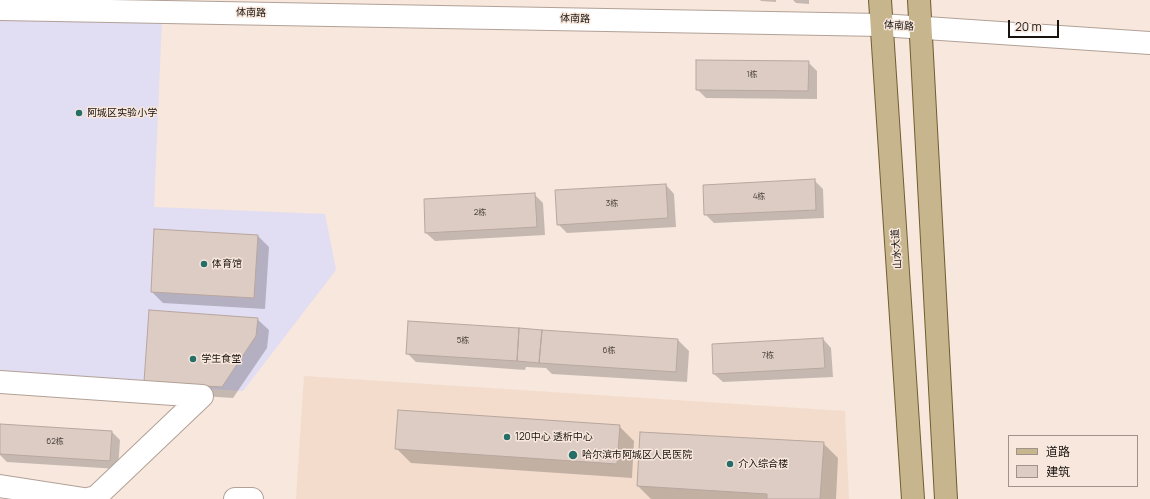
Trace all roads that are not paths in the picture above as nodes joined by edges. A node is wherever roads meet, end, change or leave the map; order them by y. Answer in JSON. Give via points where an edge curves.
{"nodes":[{"id":1,"x":880,"y":0,"type":"edge"},
{"id":2,"x":919,"y":0,"type":"edge"},
{"id":3,"x":0,"y":9,"type":"edge"},
{"id":4,"x":881,"y":25,"type":"junction"},
{"id":5,"x":921,"y":28,"type":"junction"},
{"id":6,"x":1150,"y":43,"type":"edge"},
{"id":7,"x":0,"y":382,"type":"edge"},
{"id":8,"x":0,"y":486,"type":"edge"},
{"id":9,"x":84,"y":499,"type":"edge"},
{"id":10,"x":88,"y":499,"type":"edge"},
{"id":11,"x":234,"y":499,"type":"edge"},
{"id":12,"x":252,"y":499,"type":"edge"},
{"id":13,"x":913,"y":499,"type":"edge"},
{"id":14,"x":946,"y":499,"type":"edge"}],
"edges":[{"from":1,"to":4,"type":"main road","name":"山水大道"},
{"from":2,"to":5,"type":"main road"},
{"from":3,"to":4,"type":"street","name":"体南路"},
{"from":4,"to":5,"type":"street","name":"体南路"},
{"from":4,"to":13,"type":"main road","name":"山水大道"},
{"from":5,"to":6,"type":"street","name":"体南路"},
{"from":5,"to":14,"type":"main road"},
{"from":7,"to":10,"type":"street","via":[[202,396],[96,497]]},
{"from":8,"to":9,"type":"street"},
{"from":11,"to":12,"type":"street"}]}
